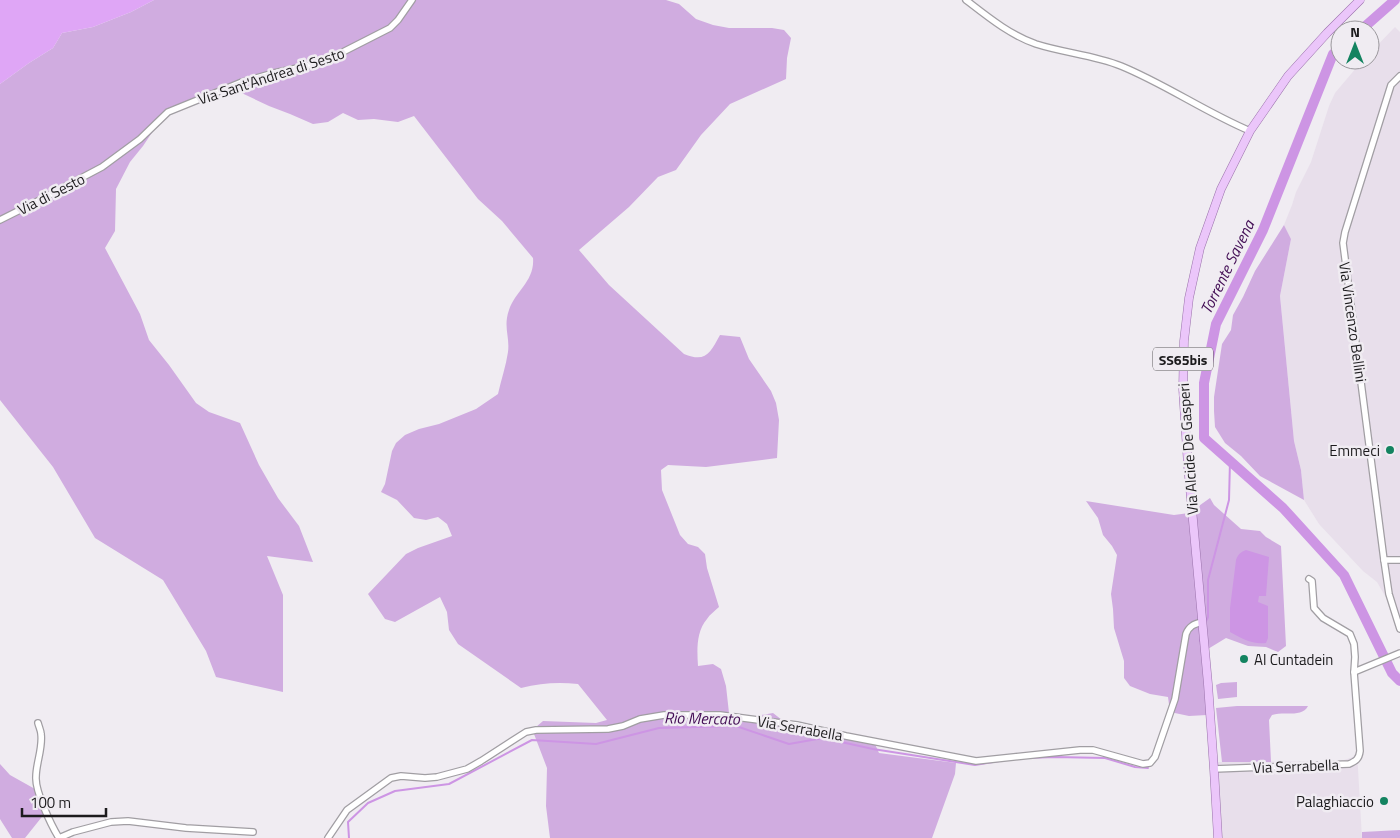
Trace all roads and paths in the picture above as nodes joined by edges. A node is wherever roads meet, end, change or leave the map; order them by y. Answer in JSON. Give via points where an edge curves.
{"nodes":[{"id":1,"x":412,"y":0,"type":"edge"},
{"id":2,"x":966,"y":0,"type":"edge"},
{"id":3,"x":1360,"y":0,"type":"edge"},
{"id":4,"x":1400,"y":76,"type":"edge"},
{"id":5,"x":1250,"y":131,"type":"junction"},
{"id":6,"x":102,"y":168,"type":"joint"},
{"id":7,"x":0,"y":220,"type":"edge"},
{"id":8,"x":1384,"y":560,"type":"junction"},
{"id":9,"x":1400,"y":560,"type":"edge"},
{"id":10,"x":1309,"y":579,"type":"dead end"},
{"id":11,"x":1202,"y":622,"type":"junction"},
{"id":12,"x":1400,"y":628,"type":"edge"},
{"id":13,"x":1400,"y":653,"type":"edge"},
{"id":14,"x":1354,"y":672,"type":"junction"},
{"id":15,"x":38,"y":723,"type":"dead end"},
{"id":16,"x":1214,"y":770,"type":"junction"},
{"id":17,"x":253,"y":832,"type":"dead end"},
{"id":18,"x":59,"y":838,"type":"edge"},
{"id":19,"x":328,"y":838,"type":"edge"},
{"id":20,"x":1218,"y":838,"type":"edge"}],
"edges":[{"from":1,"to":6,"type":"street","name":"Via Sant'Andrea di Sesto","via":[[390,28],[336,56],[242,82],[168,112]]},
{"from":2,"to":5,"type":"street","via":[[1007,31],[1036,44],[1120,66]]},
{"from":3,"to":5,"type":"main road","name":"Via Alcide De Gasperi","number":"SS65bis","via":[[1288,76]]},
{"from":4,"to":8,"type":"street","name":"Via Vincenzo Bellini","via":[[1391,86],[1343,243]]},
{"from":5,"to":11,"type":"main road","name":"Via Alcide De Gasperi","number":"SS65bis","via":[[1221,189],[1200,248],[1184,341],[1186,437]]},
{"from":6,"to":7,"type":"street","name":"Via di Sesto"},
{"from":8,"to":9,"type":"street"},
{"from":8,"to":12,"type":"street","via":[[1389,594]]},
{"from":10,"to":14,"type":"street","via":[[1312,581],[1314,608],[1323,618],[1350,634],[1354,644]]},
{"from":11,"to":16,"type":"main road","name":"Via Alcide De Gasperi","number":"SS65bis"},
{"from":11,"to":19,"type":"street","name":"Via Serrabella","via":[[1188,628],[1175,699],[1150,763],[1142,764],[1094,750],[976,761],[736,716],[664,715],[608,729],[526,732],[466,769],[437,777],[392,778],[347,810]]},
{"from":13,"to":14,"type":"street"},
{"from":14,"to":16,"type":"street","name":"Via Serrabella","via":[[1360,751],[1355,762]]},
{"from":15,"to":18,"type":"street","via":[[42,734],[36,779]]},
{"from":16,"to":20,"type":"main road","number":"SS65bis"},
{"from":17,"to":18,"type":"street","via":[[128,820]]}]}
